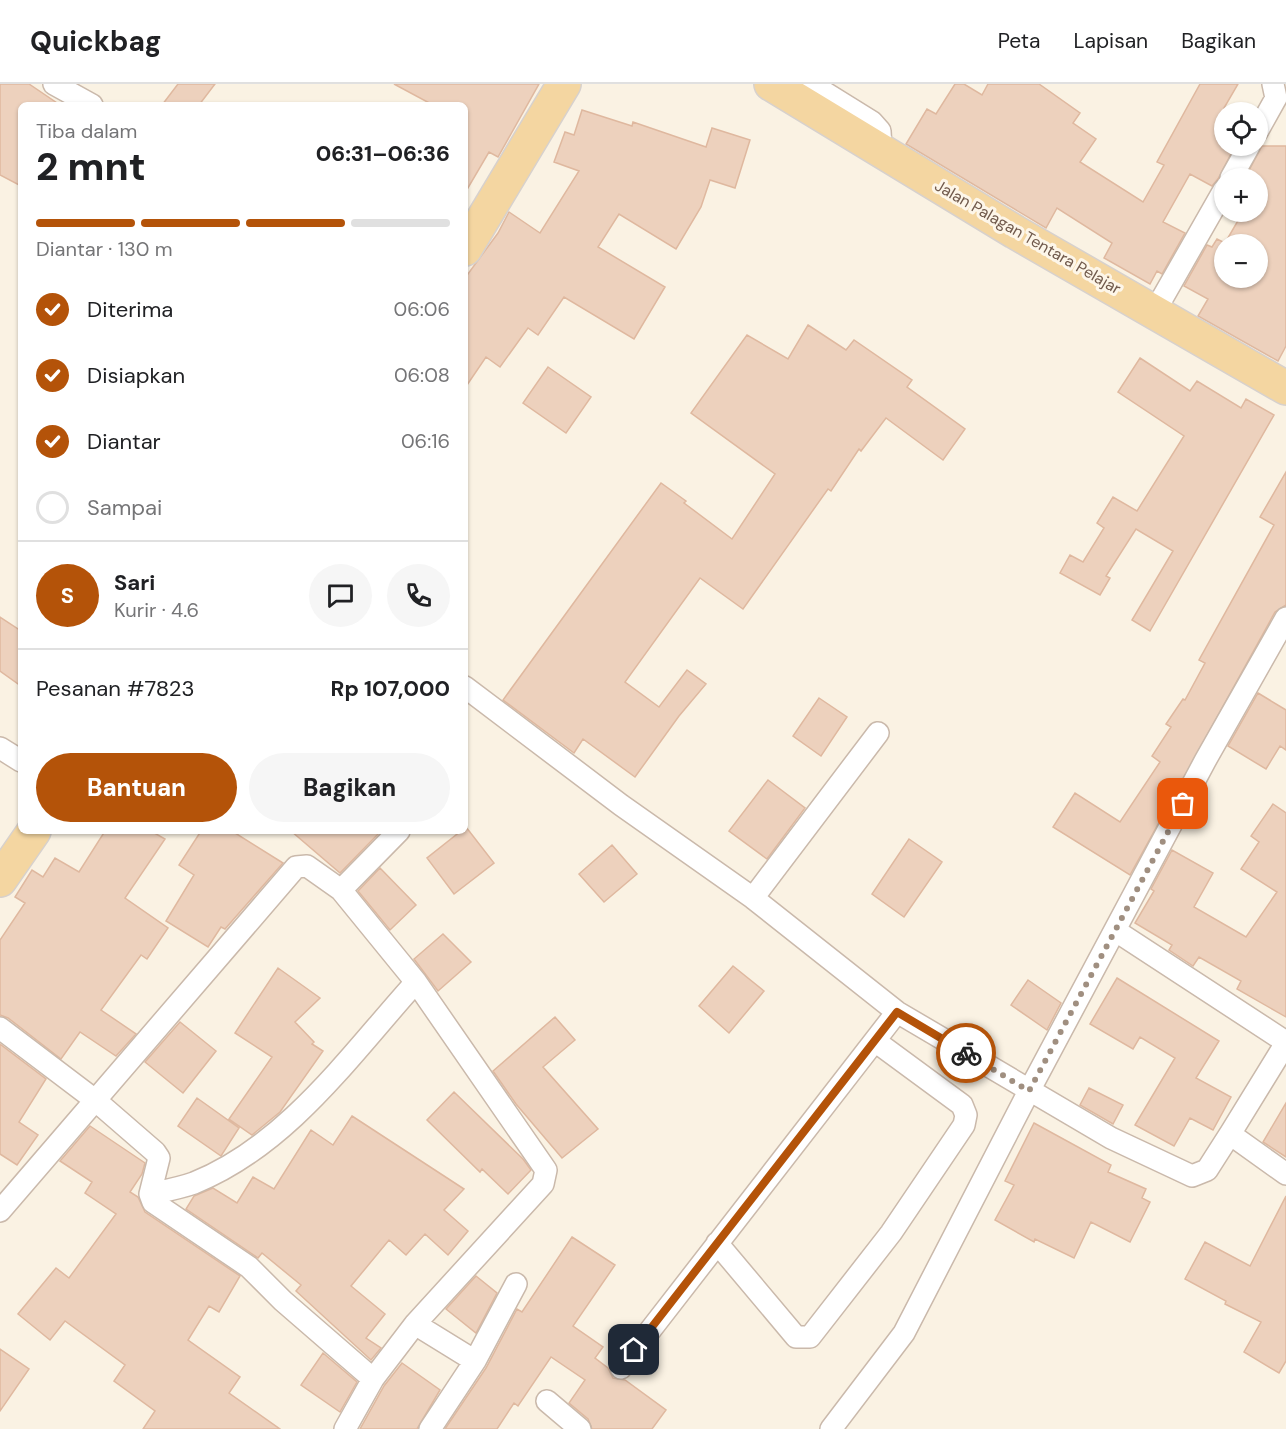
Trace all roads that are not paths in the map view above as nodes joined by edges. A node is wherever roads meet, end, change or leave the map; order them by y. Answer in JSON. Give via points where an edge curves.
{"nodes":[{"id":1,"x":54,"y":84,"type":"edge"},
{"id":2,"x":564,"y":84,"type":"edge"},
{"id":3,"x":771,"y":84,"type":"edge"},
{"id":4,"x":811,"y":84,"type":"edge"},
{"id":5,"x":1273,"y":84,"type":"edge"},
{"id":6,"x":87,"y":102,"type":"edge"},
{"id":7,"x":1268,"y":112,"type":"edge"},
{"id":8,"x":881,"y":149,"type":"junction"},
{"id":9,"x":1214,"y":208,"type":"edge"},
{"id":10,"x":468,"y":240,"type":"edge"},
{"id":11,"x":1155,"y":311,"type":"junction"},
{"id":12,"x":1286,"y":388,"type":"edge"},
{"id":13,"x":1286,"y":618,"type":"edge"},
{"id":14,"x":468,"y":689,"type":"edge"},
{"id":15,"x":878,"y":733,"type":"dead end"},
{"id":16,"x":0,"y":748,"type":"edge"},
{"id":17,"x":18,"y":759,"type":"edge"},
{"id":18,"x":32,"y":834,"type":"edge"},
{"id":19,"x":396,"y":834,"type":"edge"},
{"id":20,"x":0,"y":880,"type":"edge"},
{"id":21,"x":341,"y":890,"type":"junction"},
{"id":22,"x":753,"y":898,"type":"junction"},
{"id":23,"x":1116,"y":931,"type":"junction"},
{"id":24,"x":416,"y":982,"type":"junction"},
{"id":25,"x":897,"y":1012,"type":"junction"},
{"id":26,"x":0,"y":1028,"type":"edge"},
{"id":27,"x":875,"y":1041,"type":"junction"},
{"id":28,"x":1286,"y":1042,"type":"edge"},
{"id":29,"x":1029,"y":1091,"type":"junction"},
{"id":30,"x":95,"y":1100,"type":"junction"},
{"id":31,"x":1230,"y":1134,"type":"junction"},
{"id":32,"x":1286,"y":1174,"type":"edge"},
{"id":33,"x":150,"y":1194,"type":"junction"},
{"id":34,"x":0,"y":1211,"type":"edge"},
{"id":35,"x":717,"y":1243,"type":"junction"},
{"id":36,"x":516,"y":1284,"type":"dead end"},
{"id":37,"x":415,"y":1323,"type":"junction"},
{"id":38,"x":475,"y":1361,"type":"junction"},
{"id":39,"x":621,"y":1368,"type":"dead end"},
{"id":40,"x":373,"y":1379,"type":"junction"},
{"id":41,"x":547,"y":1401,"type":"dead end"},
{"id":42,"x":345,"y":1429,"type":"edge"},
{"id":43,"x":430,"y":1429,"type":"edge"},
{"id":44,"x":580,"y":1429,"type":"edge"},
{"id":45,"x":831,"y":1429,"type":"edge"}],
"edges":[{"from":1,"to":6,"type":"street"},
{"from":2,"to":10,"type":"main road"},
{"from":3,"to":8,"type":"main road","name":"Jalan Palagan Tentara Pelajar"},
{"from":4,"to":8,"type":"street","via":[[872,122],[880,131]]},
{"from":5,"to":7,"type":"street","via":[[1276,98]]},
{"from":8,"to":11,"type":"main road","name":"Jalan Palagan Tentara Pelajar","via":[[1015,232]]},
{"from":9,"to":11,"type":"street"},
{"from":11,"to":12,"type":"main road","name":"Jalan Palagan Tentara Pelajar"},
{"from":13,"to":23,"type":"street"},
{"from":14,"to":22,"type":"street"},
{"from":15,"to":22,"type":"street"},
{"from":16,"to":17,"type":"street"},
{"from":18,"to":20,"type":"main road"},
{"from":19,"to":21,"type":"street"},
{"from":21,"to":24,"type":"street"},
{"from":21,"to":30,"type":"street","via":[[307,866],[296,867]]},
{"from":22,"to":25,"type":"street"},
{"from":23,"to":28,"type":"street"},
{"from":23,"to":29,"type":"street"},
{"from":24,"to":33,"type":"street","via":[[286,1126],[194,1182]]},
{"from":24,"to":37,"type":"street","via":[[546,1170],[546,1177],[543,1185]]},
{"from":25,"to":27,"type":"street"},
{"from":25,"to":29,"type":"street"},
{"from":26,"to":30,"type":"street"},
{"from":27,"to":35,"type":"street"},
{"from":27,"to":35,"type":"street","via":[[962,1105],[964,1125],[891,1233],[810,1337],[796,1337]]},
{"from":28,"to":31,"type":"street"},
{"from":29,"to":31,"type":"street","via":[[1111,1138],[1192,1176],[1207,1170]]},
{"from":29,"to":45,"type":"street","via":[[904,1333]]},
{"from":30,"to":33,"type":"street","via":[[159,1158]]},
{"from":30,"to":34,"type":"street"},
{"from":31,"to":32,"type":"street"},
{"from":33,"to":40,"type":"street","via":[[153,1203],[249,1267]]},
{"from":35,"to":39,"type":"street"},
{"from":36,"to":38,"type":"street"},
{"from":37,"to":38,"type":"street"},
{"from":37,"to":40,"type":"street"},
{"from":38,"to":43,"type":"street"},
{"from":40,"to":42,"type":"street"},
{"from":41,"to":44,"type":"street"}]}
